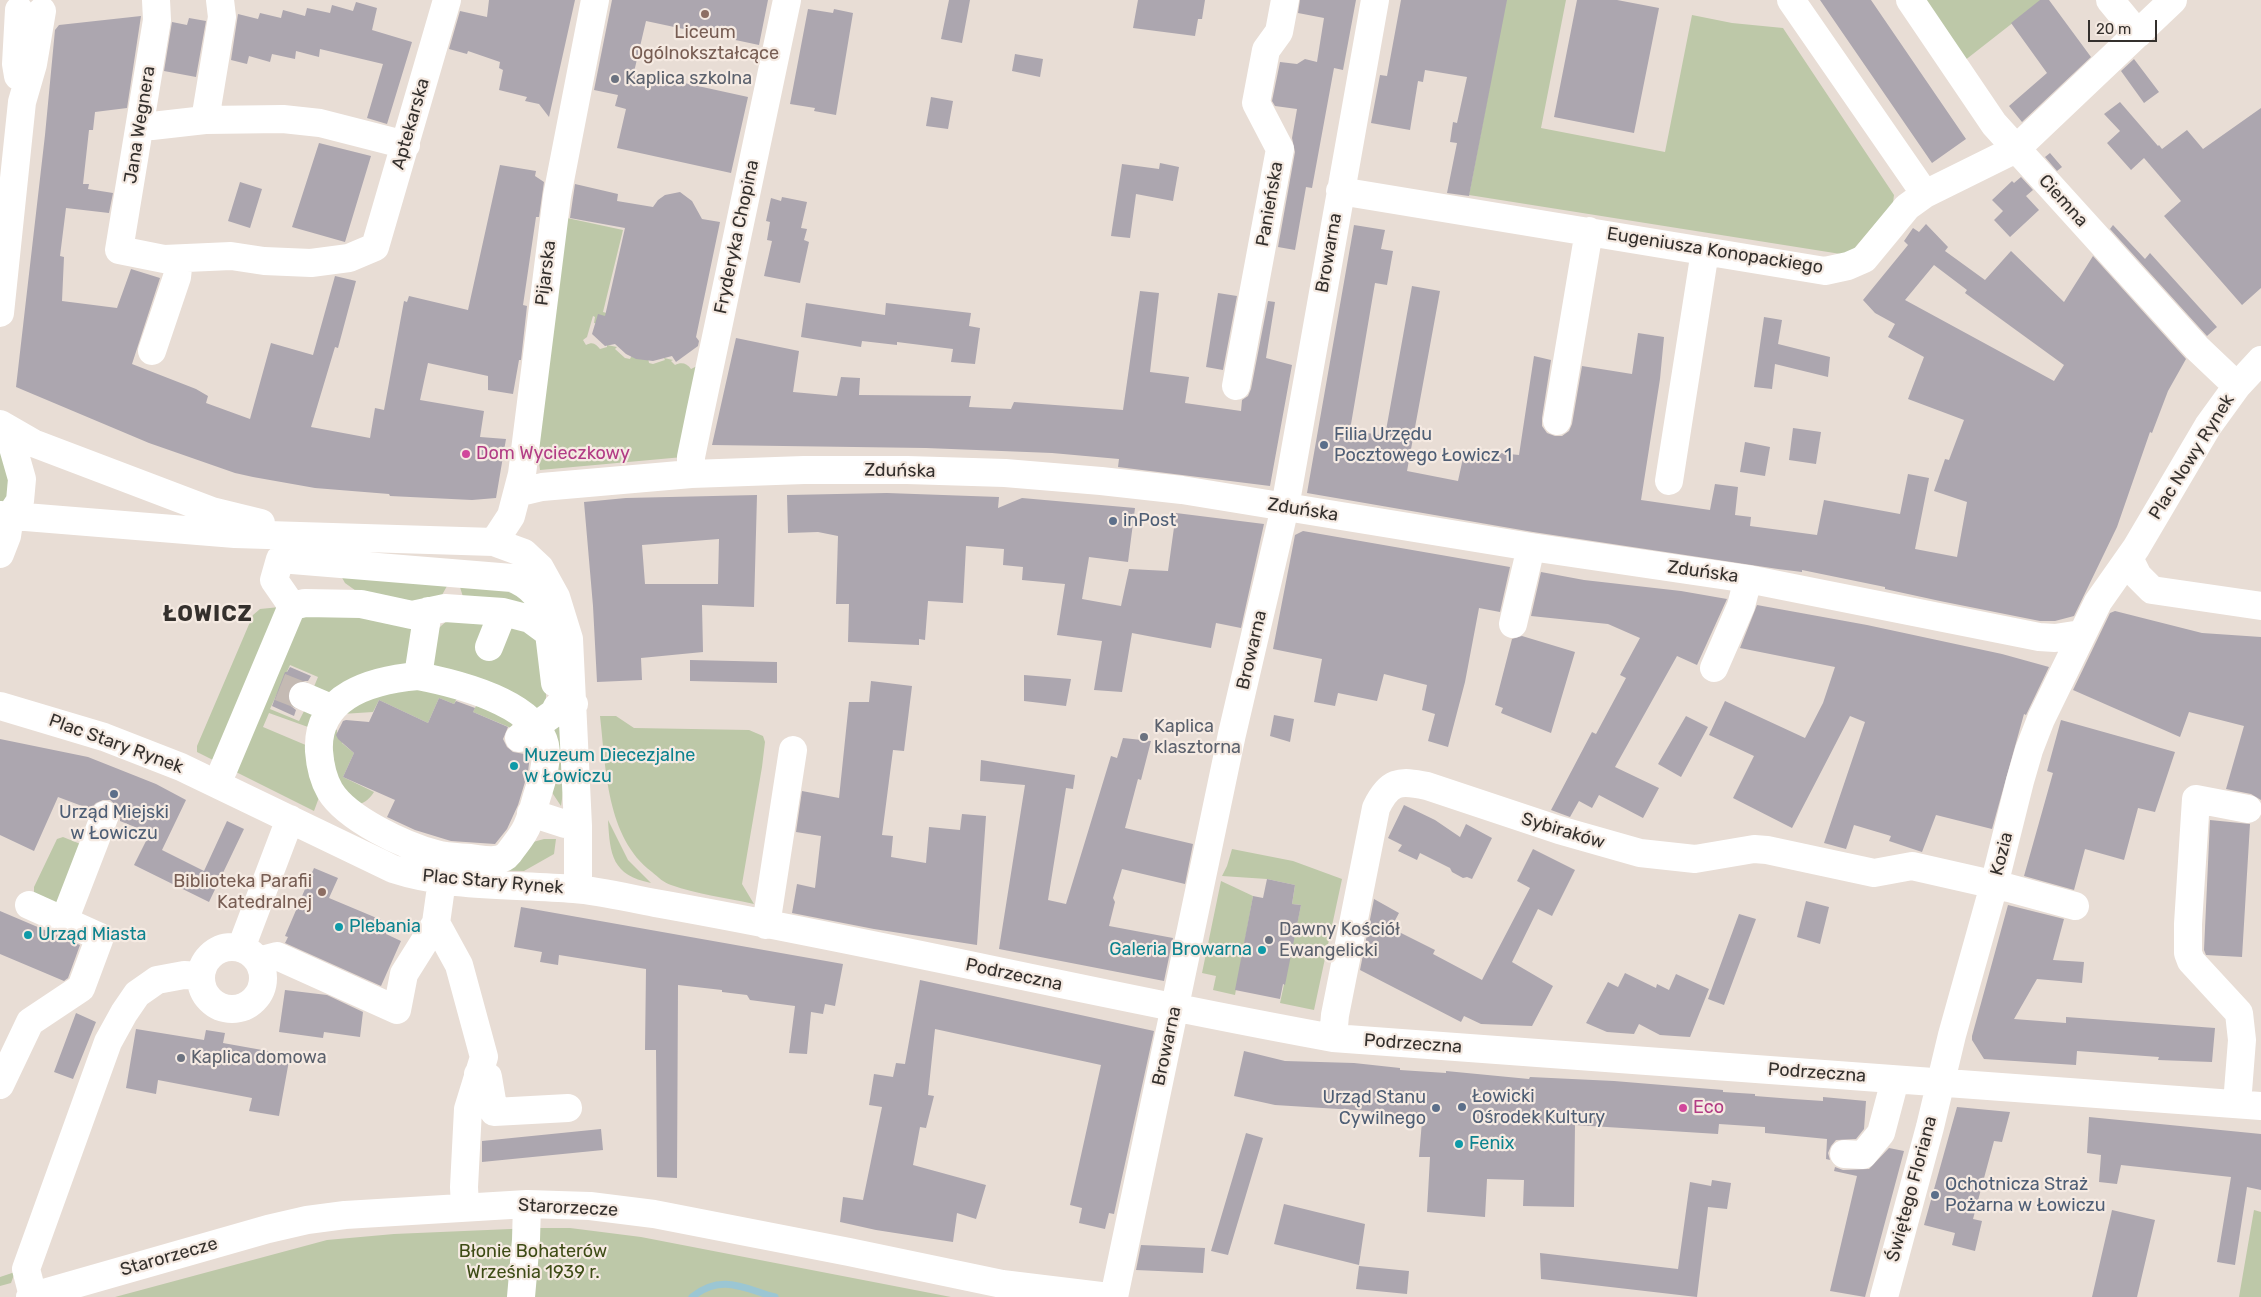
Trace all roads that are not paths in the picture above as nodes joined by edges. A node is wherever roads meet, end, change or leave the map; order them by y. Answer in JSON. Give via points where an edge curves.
{"nodes":[{"id":1,"x":156,"y":0,"type":"edge"},
{"id":2,"x":220,"y":0,"type":"edge"},
{"id":3,"x":447,"y":0,"type":"edge"},
{"id":4,"x":595,"y":0,"type":"edge"},
{"id":5,"x":787,"y":0,"type":"edge"},
{"id":6,"x":1285,"y":0,"type":"edge"},
{"id":7,"x":1375,"y":0,"type":"edge"},
{"id":8,"x":1791,"y":0,"type":"edge"},
{"id":9,"x":1910,"y":0,"type":"edge"},
{"id":10,"x":2110,"y":0,"type":"edge"},
{"id":11,"x":2173,"y":0,"type":"edge"},
{"id":12,"x":31,"y":5,"type":"edge"},
{"id":13,"x":2138,"y":34,"type":"junction"},
{"id":14,"x":15,"y":106,"type":"edge"},
{"id":15,"x":205,"y":120,"type":"junction"},
{"id":16,"x":140,"y":124,"type":"junction"},
{"id":17,"x":406,"y":145,"type":"junction"},
{"id":18,"x":2016,"y":149,"type":"junction"},
{"id":19,"x":1340,"y":191,"type":"junction"},
{"id":20,"x":1925,"y":194,"type":"junction"},
{"id":21,"x":1588,"y":231,"type":"junction"},
{"id":22,"x":1705,"y":251,"type":"junction"},
{"id":23,"x":179,"y":259,"type":"junction"},
{"id":24,"x":3,"y":264,"type":"edge"},
{"id":25,"x":0,"y":313,"type":"edge"},
{"id":26,"x":152,"y":351,"type":"dead end"},
{"id":27,"x":2261,"y":360,"type":"edge"},
{"id":28,"x":1236,"y":386,"type":"dead end"},
{"id":29,"x":2237,"y":386,"type":"junction"},
{"id":30,"x":1557,"y":421,"type":"dead end"},
{"id":31,"x":0,"y":424,"type":"edge"},
{"id":32,"x":0,"y":428,"type":"edge"},
{"id":33,"x":691,"y":474,"type":"junction"},
{"id":34,"x":1669,"y":481,"type":"dead end"},
{"id":35,"x":517,"y":493,"type":"junction"},
{"id":36,"x":1285,"y":507,"type":"junction"},
{"id":37,"x":5,"y":516,"type":"edge"},
{"id":38,"x":313,"y":535,"type":"junction"},
{"id":39,"x":494,"y":542,"type":"junction"},
{"id":40,"x":1532,"y":547,"type":"junction"},
{"id":41,"x":0,"y":554,"type":"edge"},
{"id":42,"x":2129,"y":558,"type":"junction"},
{"id":43,"x":331,"y":564,"type":"junction"},
{"id":44,"x":456,"y":574,"type":"junction"},
{"id":45,"x":1748,"y":579,"type":"junction"},
{"id":46,"x":361,"y":604,"type":"junction"},
{"id":47,"x":292,"y":606,"type":"junction"},
{"id":48,"x":2261,"y":606,"type":"edge"},
{"id":49,"x":440,"y":610,"type":"junction"},
{"id":50,"x":503,"y":612,"type":"junction"},
{"id":51,"x":1513,"y":624,"type":"dead end"},
{"id":52,"x":549,"y":632,"type":"junction"},
{"id":53,"x":2081,"y":634,"type":"junction"},
{"id":54,"x":489,"y":647,"type":"dead end"},
{"id":55,"x":1714,"y":668,"type":"dead end"},
{"id":56,"x":418,"y":676,"type":"junction"},
{"id":57,"x":282,"y":687,"type":"junction"},
{"id":58,"x":0,"y":706,"type":"edge"},
{"id":59,"x":566,"y":706,"type":"junction"},
{"id":60,"x":331,"y":708,"type":"junction"},
{"id":61,"x":527,"y":732,"type":"junction"},
{"id":62,"x":793,"y":750,"type":"dead end"},
{"id":63,"x":223,"y":770,"type":"dead end"},
{"id":64,"x":331,"y":792,"type":"junction"},
{"id":65,"x":2248,"y":809,"type":"dead end"},
{"id":66,"x":531,"y":813,"type":"junction"},
{"id":67,"x":105,"y":815,"type":"dead end"},
{"id":68,"x":300,"y":824,"type":"junction"},
{"id":69,"x":565,"y":824,"type":"dead end"},
{"id":70,"x":442,"y":867,"type":"junction"},
{"id":71,"x":1994,"y":885,"type":"junction"},
{"id":72,"x":578,"y":889,"type":"junction"},
{"id":73,"x":29,"y":905,"type":"dead end"},
{"id":74,"x":2075,"y":906,"type":"dead end"},
{"id":75,"x":64,"y":921,"type":"junction"},
{"id":76,"x":436,"y":924,"type":"junction"},
{"id":77,"x":766,"y":925,"type":"junction"},
{"id":78,"x":250,"y":955,"type":"junction"},
{"id":79,"x":201,"y":976,"type":"junction"},
{"id":80,"x":1174,"y":1008,"type":"junction"},
{"id":81,"x":1333,"y":1038,"type":"junction"},
{"id":82,"x":478,"y":1074,"type":"junction"},
{"id":83,"x":1895,"y":1080,"type":"junction"},
{"id":84,"x":1940,"y":1081,"type":"junction"},
{"id":85,"x":0,"y":1085,"type":"edge"},
{"id":86,"x":2249,"y":1105,"type":"edge"},
{"id":87,"x":568,"y":1108,"type":"dead end"},
{"id":88,"x":1844,"y":1154,"type":"dead end"},
{"id":89,"x":527,"y":1204,"type":"junction"},
{"id":90,"x":465,"y":1207,"type":"junction"},
{"id":91,"x":31,"y":1296,"type":"edge"},
{"id":92,"x":521,"y":1297,"type":"edge"},
{"id":93,"x":1109,"y":1297,"type":"edge"},
{"id":94,"x":1114,"y":1297,"type":"edge"},
{"id":95,"x":1884,"y":1297,"type":"edge"}],
"edges":[{"from":1,"to":16,"type":"street","name":"Jana Wegnera","via":[[157,20]]},
{"from":2,"to":15,"type":"street","via":[[222,17]]},
{"from":3,"to":17,"type":"street","name":"Aptekarska"},
{"from":4,"to":35,"type":"street","name":"Pijarska","via":[[571,162],[551,236]]},
{"from":5,"to":33,"type":"street","name":"Fryderyka Chopina","via":[[691,457]]},
{"from":6,"to":28,"type":"street","name":"Panieńska","via":[[1279,32],[1266,50],[1256,103],[1280,150]]},
{"from":7,"to":19,"type":"street","name":"Browarna"},
{"from":8,"to":20,"type":"street"},
{"from":9,"to":18,"type":"street","name":"Ciemna","via":[[1994,124]]},
{"from":10,"to":13,"type":"street"},
{"from":11,"to":13,"type":"street","name":"Eugeniusza Konopackiego"},
{"from":12,"to":14,"type":"street","via":[[32,64]]},
{"from":13,"to":18,"type":"street","name":"Eugeniusza Konopackiego"},
{"from":14,"to":24,"type":"street"},
{"from":15,"to":16,"type":"street","via":[[152,126]]},
{"from":15,"to":17,"type":"street","via":[[283,119],[320,123]]},
{"from":16,"to":23,"type":"street","name":"Jana Wegnera","via":[[119,250]]},
{"from":17,"to":23,"type":"street","name":"Aptekarska","via":[[375,247],[349,258],[311,264],[231,256]]},
{"from":18,"to":20,"type":"street","name":"Eugeniusza Konopackiego"},
{"from":18,"to":29,"type":"street","name":"Ciemna","via":[[2197,348]]},
{"from":19,"to":21,"type":"street","name":"Eugeniusza Konopackiego"},
{"from":19,"to":36,"type":"street","name":"Browarna"},
{"from":20,"to":22,"type":"street","name":"Eugeniusza Konopackiego","via":[[1907,207],[1864,259],[1848,266],[1825,270]]},
{"from":21,"to":22,"type":"street","name":"Eugeniusza Konopackiego"},
{"from":21,"to":30,"type":"street"},
{"from":22,"to":34,"type":"street"},
{"from":23,"to":26,"type":"street","via":[[177,277]]},
{"from":24,"to":25,"type":"street"},
{"from":27,"to":29,"type":"street","name":"Plac Nowy Rynek"},
{"from":29,"to":42,"type":"street","name":"Plac Nowy Rynek"},
{"from":31,"to":38,"type":"street","name":"Plac Stary Rynek","via":[[33,443],[212,511]]},
{"from":32,"to":37,"type":"street","via":[[12,444],[22,479],[20,501]]},
{"from":33,"to":35,"type":"street","name":"Zduńska","via":[[542,487]]},
{"from":33,"to":36,"type":"street","name":"Zduńska","via":[[888,470],[1005,473],[1182,490]]},
{"from":35,"to":39,"type":"street","name":"Pijarska","via":[[511,516]]},
{"from":36,"to":40,"type":"street","name":"Zduńska"},
{"from":36,"to":80,"type":"street","name":"Browarna","via":[[1232,734]]},
{"from":37,"to":38,"type":"street","name":"Plac Stary Rynek","via":[[235,534]]},
{"from":37,"to":41,"type":"street"},
{"from":38,"to":39,"type":"street","name":"Plac Stary Rynek"},
{"from":39,"to":59,"type":"street","name":"Plac Stary Rynek","via":[[524,553],[540,568],[556,597],[570,639]]},
{"from":40,"to":45,"type":"street","name":"Zduńska"},
{"from":40,"to":51,"type":"street"},
{"from":42,"to":48,"type":"street","via":[[2138,576],[2152,590]]},
{"from":42,"to":53,"type":"street","name":"Plac Nowy Rynek","via":[[2098,602]]},
{"from":43,"to":44,"type":"street"},
{"from":43,"to":46,"type":"street","via":[[336,584]]},
{"from":43,"to":47,"type":"street","via":[[280,559],[274,580]]},
{"from":44,"to":49,"type":"street"},
{"from":44,"to":52,"type":"street","via":[[512,578],[524,582],[539,598]]},
{"from":45,"to":53,"type":"street","name":"Zduńska","via":[[2039,637]]},
{"from":45,"to":55,"type":"street"},
{"from":46,"to":47,"type":"street","via":[[305,603]]},
{"from":46,"to":49,"type":"street","via":[[412,615]]},
{"from":47,"to":57,"type":"street"},
{"from":49,"to":50,"type":"street"},
{"from":49,"to":56,"type":"street"},
{"from":50,"to":52,"type":"street","via":[[530,619]]},
{"from":50,"to":54,"type":"street"},
{"from":52,"to":59,"type":"street"},
{"from":53,"to":71,"type":"street","name":"Kozia","via":[[2029,750]]},
{"from":56,"to":60,"type":"street","via":[[372,684],[342,698]]},
{"from":56,"to":61,"type":"street","via":[[461,685],[506,704]]},
{"from":57,"to":60,"type":"street"},
{"from":57,"to":63,"type":"street"},
{"from":58,"to":68,"type":"street","name":"Plac Stary Rynek","via":[[131,747],[199,775]]},
{"from":59,"to":61,"type":"street"},
{"from":59,"to":72,"type":"street","name":"Plac Stary Rynek","via":[[578,826]]},
{"from":60,"to":64,"type":"street","via":[[320,733],[319,744],[321,765]]},
{"from":61,"to":66,"type":"street","via":[[545,745],[544,773]]},
{"from":62,"to":77,"type":"street"},
{"from":64,"to":68,"type":"street"},
{"from":64,"to":70,"type":"street","via":[[381,832],[438,855]]},
{"from":65,"to":86,"type":"street","via":[[2196,799],[2188,953],[2191,961],[2238,1013]]},
{"from":66,"to":69,"type":"street"},
{"from":66,"to":70,"type":"street","via":[[525,830],[506,857]]},
{"from":67,"to":75,"type":"street"},
{"from":68,"to":70,"type":"street","name":"Plac Stary Rynek","via":[[412,875]]},
{"from":68,"to":78,"type":"street"},
{"from":70,"to":72,"type":"street","name":"Plac Stary Rynek"},
{"from":70,"to":76,"type":"street"},
{"from":71,"to":74,"type":"street"},
{"from":71,"to":81,"type":"street","name":"Sybiraków","via":[[1912,866],[1874,873],[1767,850],[1754,849],[1695,859],[1640,853],[1558,830],[1427,786],[1408,782],[1394,784],[1383,793],[1376,808]]},
{"from":71,"to":84,"type":"street","name":"Kozia"},
{"from":72,"to":77,"type":"street","name":"Podrzeczna"},
{"from":73,"to":75,"type":"street"},
{"from":75,"to":85,"type":"street","via":[[100,937],[82,988],[30,1022]]},
{"from":76,"to":78,"type":"street","via":[[404,974],[397,1010],[277,956]]},
{"from":76,"to":82,"type":"street","via":[[459,965],[479,1036],[484,1058]]},
{"from":77,"to":80,"type":"street","name":"Podrzeczna"},
{"from":78,"to":79,"type":"street","via":[[233,947],[218,951],[206,961]]},
{"from":78,"to":79,"type":"street","via":[[264,975],[262,990],[253,1002],[240,1009],[225,1009],[212,1002],[204,990]]},
{"from":79,"to":91,"type":"street","via":[[184,975],[157,980],[137,994],[108,1042],[26,1269]]},
{"from":80,"to":81,"type":"street","name":"Podrzeczna"},
{"from":80,"to":94,"type":"street","name":"Browarna"},
{"from":81,"to":83,"type":"street","name":"Podrzeczna"},
{"from":82,"to":87,"type":"street","via":[[488,1077],[494,1112]]},
{"from":82,"to":90,"type":"street","via":[[468,1109]]},
{"from":83,"to":84,"type":"street","name":"Podrzeczna"},
{"from":83,"to":88,"type":"street","via":[[1881,1133],[1863,1155]]},
{"from":84,"to":86,"type":"street","name":"Podrzeczna"},
{"from":84,"to":95,"type":"street","name":"Świętego Floriana"},
{"from":89,"to":90,"type":"street","name":"Starorzecze"},
{"from":89,"to":92,"type":"street"},
{"from":89,"to":93,"type":"street","name":"Starorzecze","via":[[590,1206],[654,1214],[1002,1284]]},
{"from":90,"to":91,"type":"street","name":"Starorzecze","via":[[307,1220]]}]}
